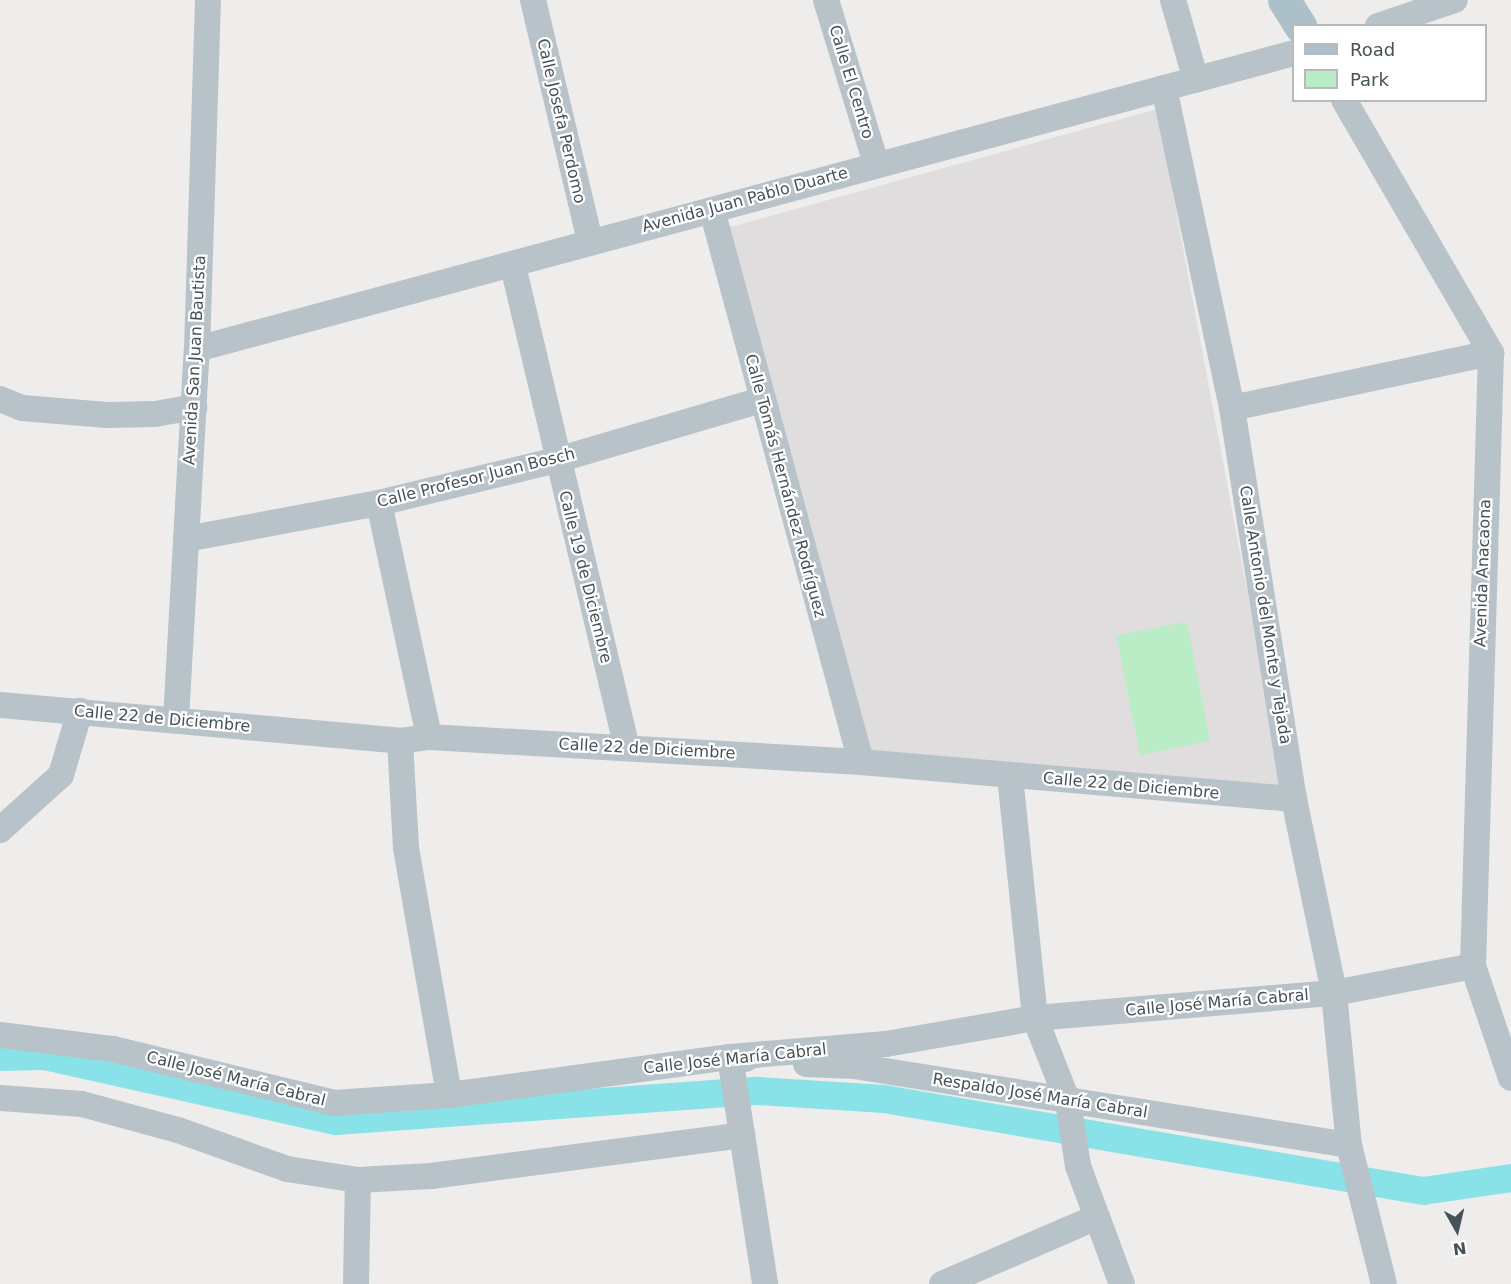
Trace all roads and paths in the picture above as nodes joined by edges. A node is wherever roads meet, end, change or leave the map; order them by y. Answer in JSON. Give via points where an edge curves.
{"nodes":[{"id":1,"x":208,"y":0,"type":"edge"},
{"id":2,"x":533,"y":0,"type":"edge"},
{"id":3,"x":826,"y":0,"type":"edge"},
{"id":4,"x":1173,"y":0,"type":"edge"},
{"id":5,"x":1284,"y":0,"type":"edge"},
{"id":6,"x":1455,"y":0,"type":"edge"},
{"id":7,"x":1299,"y":24,"type":"edge"},
{"id":8,"x":1384,"y":24,"type":"edge"},
{"id":9,"x":1292,"y":53,"type":"edge"},
{"id":10,"x":1196,"y":80,"type":"junction"},
{"id":11,"x":1164,"y":88,"type":"junction"},
{"id":12,"x":1345,"y":102,"type":"edge"},
{"id":13,"x":876,"y":164,"type":"junction"},
{"id":14,"x":712,"y":210,"type":"junction"},
{"id":15,"x":590,"y":242,"type":"junction"},
{"id":16,"x":513,"y":266,"type":"junction"},
{"id":17,"x":197,"y":349,"type":"junction"},
{"id":18,"x":1491,"y":353,"type":"junction"},
{"id":19,"x":0,"y":399,"type":"edge"},
{"id":20,"x":761,"y":400,"type":"junction"},
{"id":21,"x":194,"y":407,"type":"junction"},
{"id":22,"x":1232,"y":408,"type":"junction"},
{"id":23,"x":557,"y":460,"type":"junction"},
{"id":24,"x":379,"y":503,"type":"junction"},
{"id":25,"x":186,"y":538,"type":"junction"},
{"id":26,"x":0,"y":705,"type":"edge"},
{"id":27,"x":80,"y":711,"type":"junction"},
{"id":28,"x":176,"y":720,"type":"junction"},
{"id":29,"x":429,"y":737,"type":"junction"},
{"id":30,"x":400,"y":741,"type":"junction"},
{"id":31,"x":627,"y":747,"type":"junction"},
{"id":32,"x":861,"y":762,"type":"junction"},
{"id":33,"x":1010,"y":776,"type":"junction"},
{"id":34,"x":1294,"y":799,"type":"junction"},
{"id":35,"x":0,"y":830,"type":"edge"},
{"id":36,"x":1473,"y":966,"type":"junction"},
{"id":37,"x":1334,"y":993,"type":"junction"},
{"id":38,"x":1035,"y":1018,"type":"junction"},
{"id":39,"x":0,"y":1035,"type":"edge"},
{"id":40,"x":731,"y":1068,"type":"junction"},
{"id":41,"x":1511,"y":1078,"type":"edge"},
{"id":42,"x":449,"y":1095,"type":"junction"},
{"id":43,"x":0,"y":1098,"type":"edge"},
{"id":44,"x":1070,"y":1108,"type":"junction"},
{"id":45,"x":742,"y":1135,"type":"junction"},
{"id":46,"x":1349,"y":1145,"type":"junction"},
{"id":47,"x":358,"y":1180,"type":"junction"},
{"id":48,"x":1097,"y":1217,"type":"junction"},
{"id":49,"x":356,"y":1284,"type":"edge"},
{"id":50,"x":765,"y":1284,"type":"edge"},
{"id":51,"x":942,"y":1284,"type":"edge"},
{"id":52,"x":1122,"y":1284,"type":"edge"},
{"id":53,"x":1384,"y":1284,"type":"edge"}],
"edges":[{"from":1,"to":17,"type":"street","name":"Avenida San Juan Bautista"},
{"from":2,"to":15,"type":"street","name":"Calle Josefa Perdomo"},
{"from":3,"to":13,"type":"street","name":"Calle El Centro"},
{"from":4,"to":10,"type":"street"},
{"from":5,"to":7,"type":"main road"},
{"from":6,"to":8,"type":"street"},
{"from":9,"to":10,"type":"street","name":"Avenida Juan Pablo Duarte"},
{"from":10,"to":11,"type":"street","name":"Avenida Juan Pablo Duarte"},
{"from":11,"to":13,"type":"street","name":"Avenida Juan Pablo Duarte"},
{"from":11,"to":22,"type":"street","name":"Calle Antonio del Monte y Tejada"},
{"from":12,"to":18,"type":"street"},
{"from":13,"to":14,"type":"street","name":"Avenida Juan Pablo Duarte"},
{"from":14,"to":15,"type":"street","name":"Avenida Juan Pablo Duarte"},
{"from":14,"to":20,"type":"street","name":"Calle Tomás Hernández Rodríguez"},
{"from":15,"to":16,"type":"street","name":"Avenida Juan Pablo Duarte"},
{"from":16,"to":17,"type":"street","name":"Avenida Juan Pablo Duarte"},
{"from":16,"to":23,"type":"street","name":"Calle 19 de Diciembre"},
{"from":17,"to":21,"type":"street","name":"Avenida San Juan Bautista"},
{"from":18,"to":22,"type":"street"},
{"from":18,"to":36,"type":"street","name":"Avenida Anacaona"},
{"from":19,"to":21,"type":"street","via":[[22,408],[107,415],[155,414]]},
{"from":20,"to":23,"type":"street","name":"Calle Profesor Juan Bosch"},
{"from":20,"to":32,"type":"street","name":"Calle Tomás Hernández Rodríguez"},
{"from":21,"to":25,"type":"street","name":"Avenida San Juan Bautista"},
{"from":22,"to":34,"type":"street","name":"Calle Antonio del Monte y Tejada"},
{"from":23,"to":24,"type":"street","name":"Calle Profesor Juan Bosch"},
{"from":23,"to":31,"type":"street","name":"Calle 19 de Diciembre"},
{"from":24,"to":25,"type":"street","name":"Calle Profesor Juan Bosch"},
{"from":24,"to":29,"type":"street"},
{"from":25,"to":28,"type":"street","name":"Avenida San Juan Bautista"},
{"from":26,"to":27,"type":"street","name":"Calle 22 de Diciembre"},
{"from":27,"to":28,"type":"street","name":"Calle 22 de Diciembre"},
{"from":27,"to":35,"type":"street","via":[[61,775]]},
{"from":28,"to":30,"type":"street","name":"Calle 22 de Diciembre"},
{"from":29,"to":30,"type":"street","name":"Calle 22 de Diciembre"},
{"from":29,"to":31,"type":"street","name":"Calle 22 de Diciembre"},
{"from":30,"to":42,"type":"street","via":[[406,848]]},
{"from":31,"to":32,"type":"street","name":"Calle 22 de Diciembre"},
{"from":32,"to":33,"type":"street","name":"Calle 22 de Diciembre"},
{"from":33,"to":34,"type":"street","name":"Calle 22 de Diciembre"},
{"from":33,"to":38,"type":"street"},
{"from":34,"to":37,"type":"street","name":"Calle Antonio del Monte y Tejada"},
{"from":36,"to":37,"type":"street","name":"Calle José María Cabral"},
{"from":36,"to":41,"type":"street","name":"Avenida Anacaona"},
{"from":37,"to":38,"type":"street","name":"Calle José María Cabral"},
{"from":37,"to":46,"type":"street","name":"Calle Antonio del Monte y Tejada"},
{"from":38,"to":40,"type":"street","name":"Calle José María Cabral"},
{"from":38,"to":44,"type":"street"},
{"from":39,"to":42,"type":"street","name":"Calle José María Cabral","via":[[113,1049],[334,1103]]},
{"from":40,"to":42,"type":"street","name":"Calle José María Cabral"},
{"from":40,"to":44,"type":"street","name":"Respaldo José María Cabral","via":[[854,1066]]},
{"from":40,"to":45,"type":"street"},
{"from":43,"to":47,"type":"street","via":[[82,1104],[178,1130],[287,1169]]},
{"from":44,"to":46,"type":"street","name":"Respaldo José María Cabral"},
{"from":44,"to":48,"type":"street","via":[[1077,1166]]},
{"from":45,"to":47,"type":"street","via":[[430,1176]]},
{"from":45,"to":50,"type":"street"},
{"from":46,"to":53,"type":"street","name":"Calle Antonio del Monte y Tejada"},
{"from":47,"to":49,"type":"street"},
{"from":48,"to":51,"type":"street"},
{"from":48,"to":52,"type":"street"}]}
